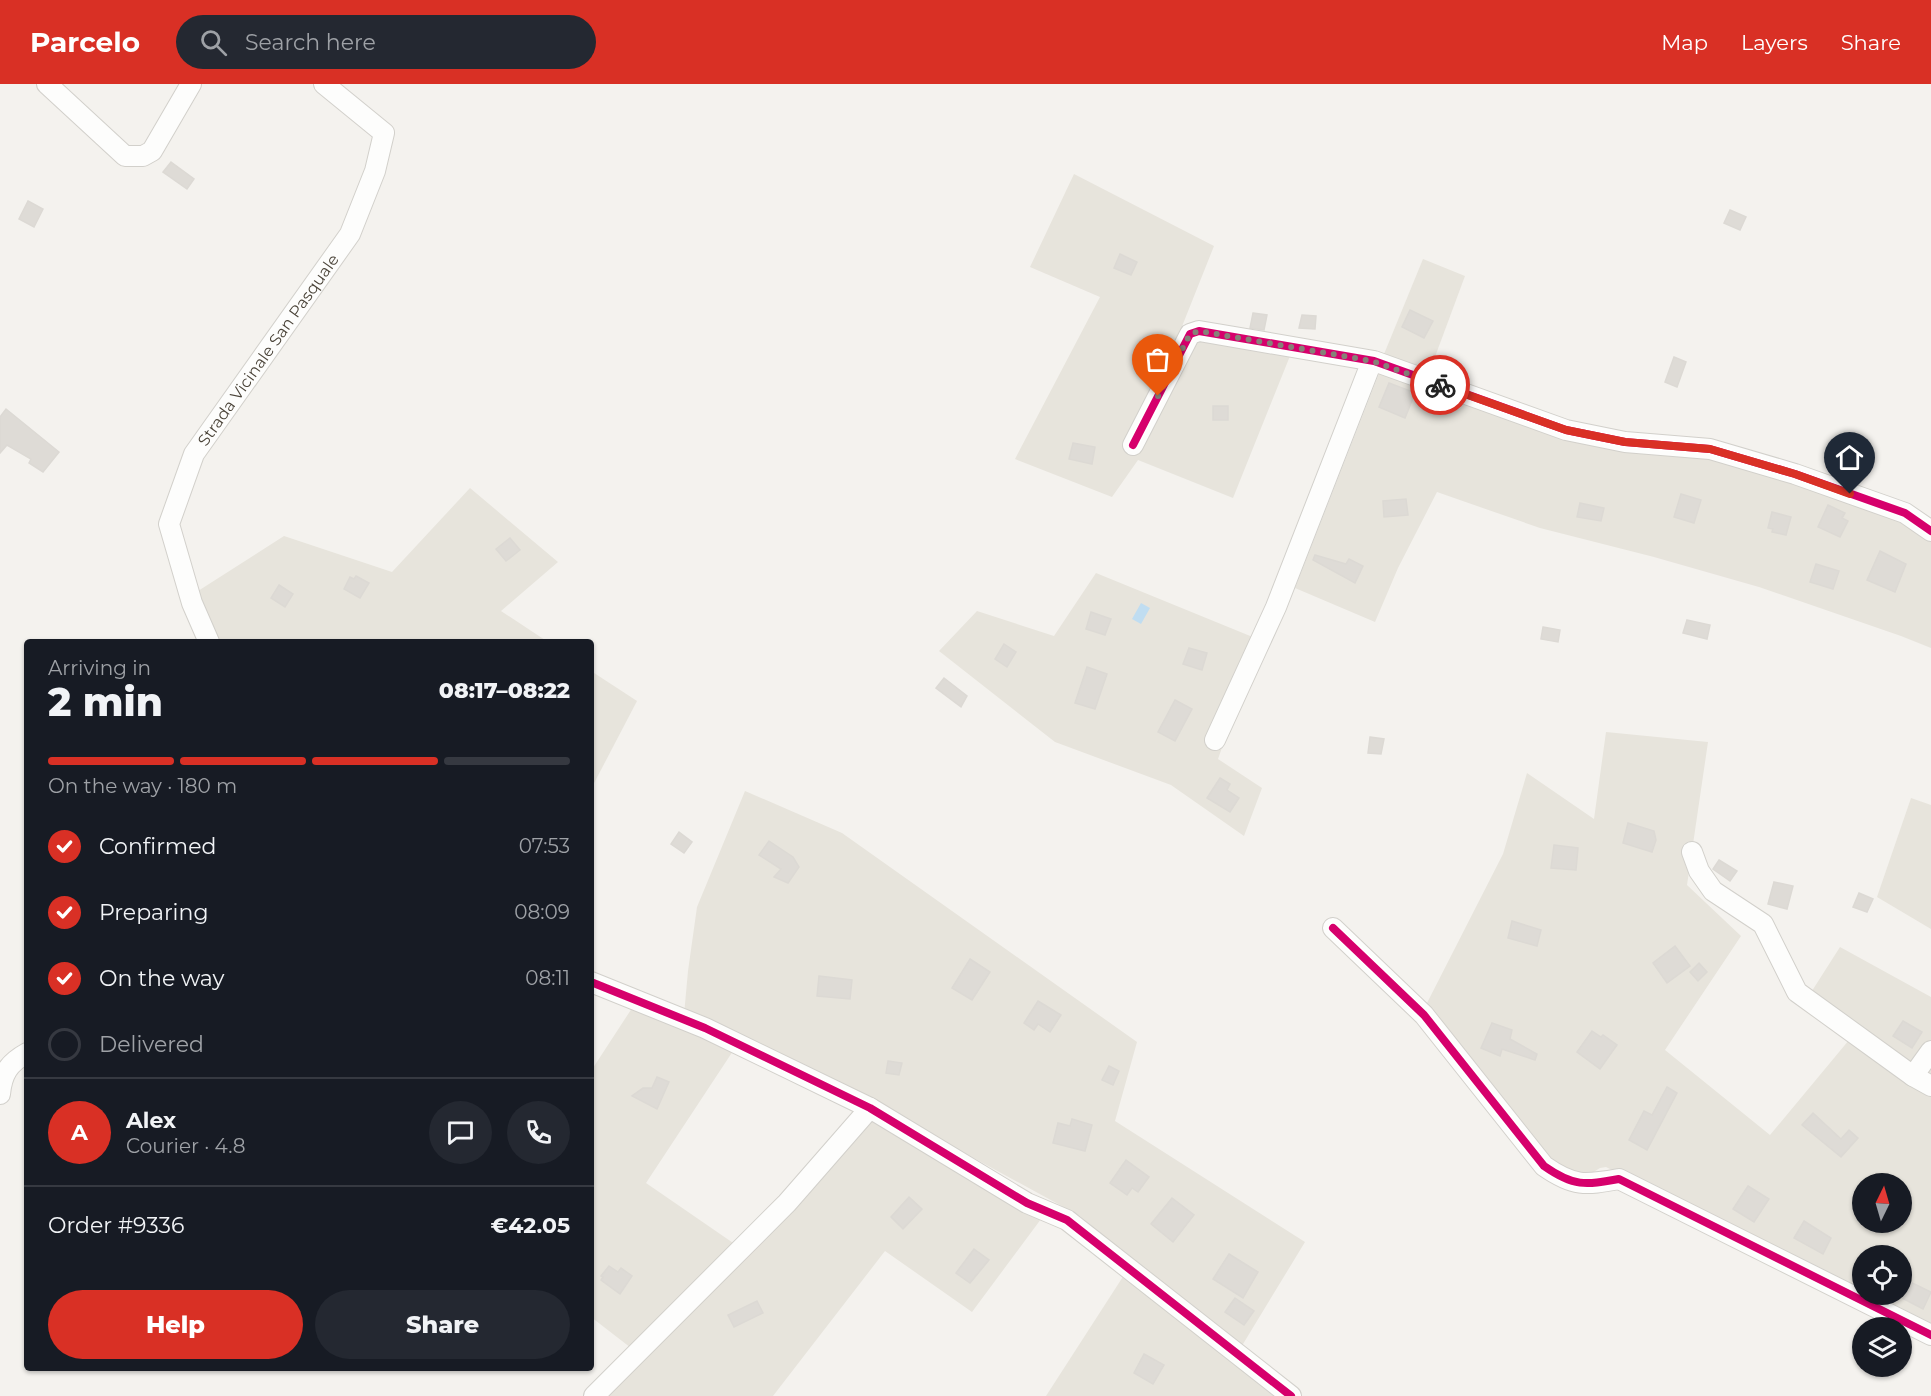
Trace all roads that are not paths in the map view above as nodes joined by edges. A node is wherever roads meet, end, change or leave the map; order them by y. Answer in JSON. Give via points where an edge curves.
{"nodes":[{"id":1,"x":46,"y":84,"type":"edge"},
{"id":2,"x":191,"y":84,"type":"edge"},
{"id":3,"x":324,"y":84,"type":"edge"},
{"id":4,"x":1372,"y":361,"type":"junction"},
{"id":5,"x":1133,"y":445,"type":"dead end"},
{"id":6,"x":1931,"y":531,"type":"edge"},
{"id":7,"x":208,"y":639,"type":"edge"},
{"id":8,"x":1215,"y":740,"type":"dead end"},
{"id":9,"x":1692,"y":852,"type":"dead end"},
{"id":10,"x":1333,"y":928,"type":"dead end"},
{"id":11,"x":594,"y":983,"type":"edge"},
{"id":12,"x":1931,"y":1052,"type":"edge"},
{"id":13,"x":24,"y":1055,"type":"edge"},
{"id":14,"x":1913,"y":1076,"type":"junction"},
{"id":15,"x":1931,"y":1086,"type":"edge"},
{"id":16,"x":0,"y":1094,"type":"edge"},
{"id":17,"x":870,"y":1108,"type":"junction"},
{"id":18,"x":1931,"y":1335,"type":"edge"},
{"id":19,"x":594,"y":1396,"type":"edge"},
{"id":20,"x":1291,"y":1396,"type":"edge"}],
"edges":[{"from":1,"to":2,"type":"street","via":[[125,156],[143,156],[152,151]]},
{"from":3,"to":7,"type":"street","name":"Strada Vicinale San Pasquale","via":[[384,133],[375,171],[350,234],[194,454],[169,524],[192,603]]},
{"from":4,"to":5,"type":"street","via":[[1199,331],[1190,334]]},
{"from":4,"to":6,"type":"street","via":[[1566,430],[1625,442],[1710,449],[1763,465],[1905,513]]},
{"from":4,"to":8,"type":"street","via":[[1276,607]]},
{"from":9,"to":14,"type":"street","via":[[1713,891],[1763,924],[1797,992]]},
{"from":10,"to":18,"type":"street","via":[[1424,1015],[1544,1166],[1563,1179],[1583,1184],[1619,1179]]},
{"from":11,"to":17,"type":"street","via":[[705,1028]]},
{"from":12,"to":14,"type":"street"},
{"from":13,"to":16,"type":"street","via":[[13,1061]]},
{"from":14,"to":15,"type":"street"},
{"from":17,"to":19,"type":"street","via":[[787,1203]]},
{"from":17,"to":20,"type":"street","via":[[1027,1203],[1067,1220]]}]}
